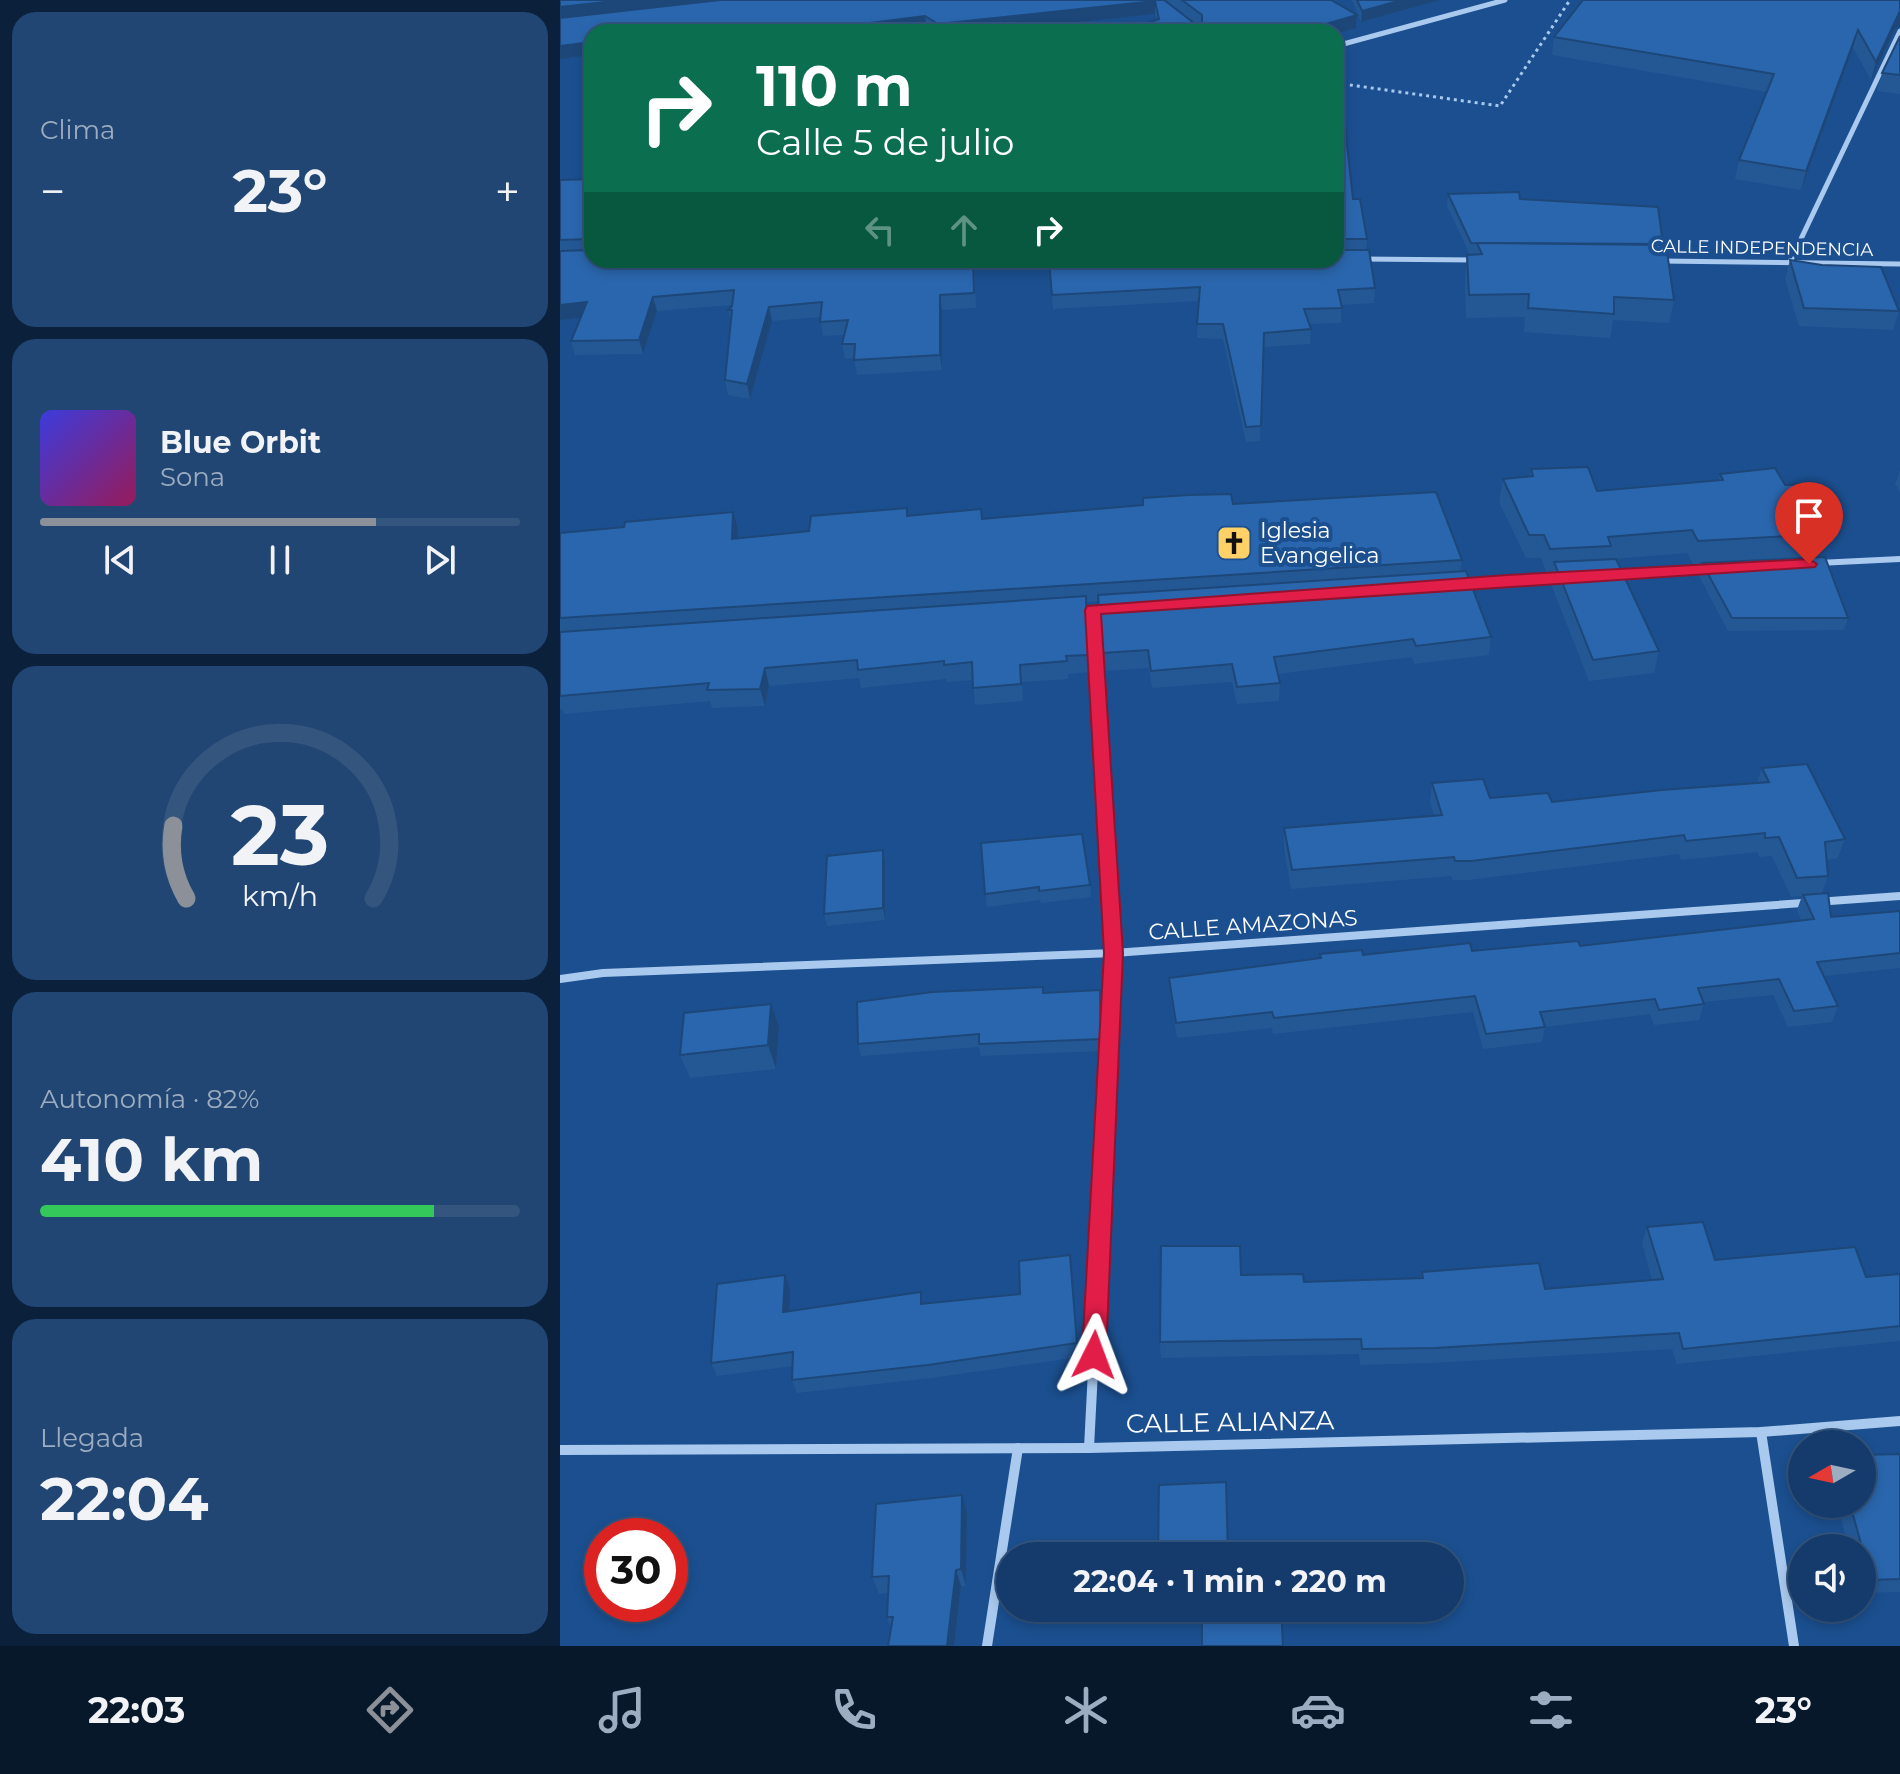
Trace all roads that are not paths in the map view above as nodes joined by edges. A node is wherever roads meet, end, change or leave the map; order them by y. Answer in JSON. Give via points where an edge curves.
{"nodes":[{"id":1,"x":1505,"y":0,"type":"edge"},
{"id":2,"x":1900,"y":31,"type":"edge"},
{"id":3,"x":1344,"y":44,"type":"edge"},
{"id":4,"x":1352,"y":259,"type":"edge"},
{"id":5,"x":1477,"y":260,"type":"edge"},
{"id":6,"x":1649,"y":261,"type":"edge"},
{"id":7,"x":1790,"y":262,"type":"junction"},
{"id":8,"x":1900,"y":264,"type":"edge"},
{"id":9,"x":1900,"y":559,"type":"edge"},
{"id":10,"x":1806,"y":564,"type":"edge"},
{"id":11,"x":1711,"y":569,"type":"edge"},
{"id":12,"x":1601,"y":575,"type":"edge"},
{"id":13,"x":1570,"y":577,"type":"edge"},
{"id":14,"x":1459,"y":584,"type":"edge"},
{"id":15,"x":1109,"y":608,"type":"edge"},
{"id":16,"x":1093,"y":610,"type":"junction"},
{"id":17,"x":1061,"y":612,"type":"edge"},
{"id":18,"x":1900,"y":896,"type":"edge"},
{"id":19,"x":1114,"y":953,"type":"junction"},
{"id":20,"x":560,"y":979,"type":"edge"},
{"id":21,"x":1900,"y":1421,"type":"edge"},
{"id":22,"x":1761,"y":1432,"type":"junction"},
{"id":23,"x":1018,"y":1448,"type":"junction"},
{"id":24,"x":1089,"y":1448,"type":"junction"},
{"id":25,"x":560,"y":1450,"type":"edge"},
{"id":26,"x":987,"y":1646,"type":"edge"},
{"id":27,"x":1794,"y":1646,"type":"edge"}],
"edges":[{"from":1,"to":3,"type":"street"},
{"from":2,"to":7,"type":"street"},
{"from":4,"to":5,"type":"street"},
{"from":6,"to":7,"type":"street","name":"CALLE INDEPENDENCIA"},
{"from":7,"to":8,"type":"street","name":"CALLE INDEPENDENCIA"},
{"from":9,"to":10,"type":"street"},
{"from":11,"to":12,"type":"street"},
{"from":13,"to":14,"type":"street"},
{"from":15,"to":16,"type":"street"},
{"from":16,"to":17,"type":"street"},
{"from":16,"to":19,"type":"street"},
{"from":18,"to":19,"type":"street","name":"CALLE AMAZONAS"},
{"from":19,"to":20,"type":"street","name":"CALLE AMAZONAS"},
{"from":19,"to":24,"type":"street"},
{"from":21,"to":22,"type":"street","name":"CALLE ALIANZA"},
{"from":22,"to":24,"type":"street","name":"CALLE ALIANZA"},
{"from":22,"to":27,"type":"street"},
{"from":23,"to":24,"type":"street","name":"CALLE ALIANZA"},
{"from":23,"to":25,"type":"street","name":"CALLE ALIANZA"},
{"from":23,"to":26,"type":"street"}]}
